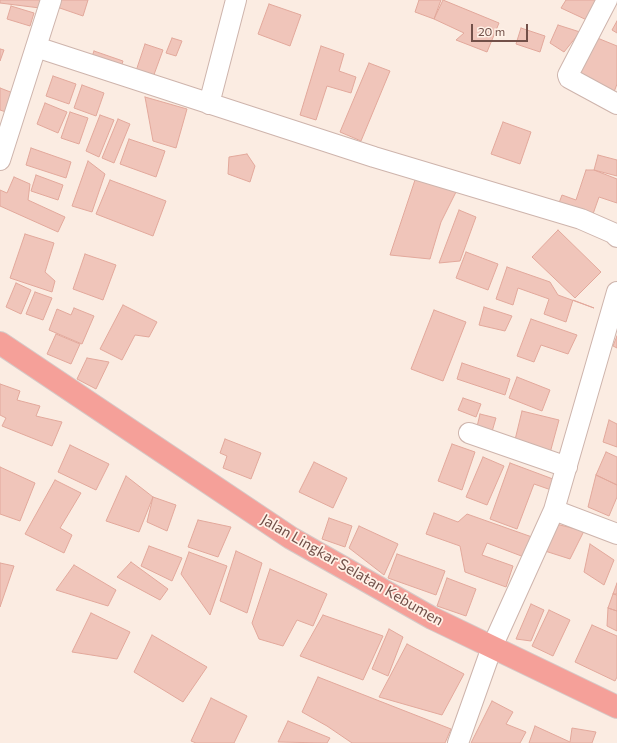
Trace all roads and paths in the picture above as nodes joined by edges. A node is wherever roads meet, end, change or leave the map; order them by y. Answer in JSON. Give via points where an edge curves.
{"nodes":[{"id":1,"x":51,"y":0,"type":"edge"},
{"id":2,"x":236,"y":0,"type":"edge"},
{"id":3,"x":607,"y":0,"type":"edge"},
{"id":4,"x":36,"y":47,"type":"junction"},
{"id":5,"x":209,"y":104,"type":"junction"},
{"id":6,"x":617,"y":104,"type":"edge"},
{"id":7,"x":0,"y":160,"type":"edge"},
{"id":8,"x":616,"y":231,"type":"edge"},
{"id":9,"x":616,"y":301,"type":"edge"},
{"id":10,"x":0,"y":343,"type":"edge"},
{"id":11,"x":469,"y":433,"type":"dead end"},
{"id":12,"x":567,"y":467,"type":"junction"},
{"id":13,"x":554,"y":510,"type":"junction"},
{"id":14,"x":617,"y":534,"type":"edge"},
{"id":15,"x":492,"y":647,"type":"junction"},
{"id":16,"x":617,"y":707,"type":"edge"},
{"id":17,"x":458,"y":743,"type":"edge"}],
"edges":[{"from":1,"to":4,"type":"street"},
{"from":2,"to":5,"type":"street"},
{"from":3,"to":6,"type":"street","via":[[568,75]]},
{"from":4,"to":5,"type":"street"},
{"from":4,"to":7,"type":"street"},
{"from":5,"to":8,"type":"street"},
{"from":9,"to":12,"type":"street"},
{"from":10,"to":15,"type":"highway","name":"Jalan Lingkar Selatan Kebumen","via":[[292,538],[432,618]]},
{"from":11,"to":12,"type":"street"},
{"from":12,"to":13,"type":"street"},
{"from":13,"to":14,"type":"street"},
{"from":13,"to":15,"type":"street"},
{"from":15,"to":16,"type":"highway","name":"Jalan Lingkar Selatan Kebumen"},
{"from":15,"to":17,"type":"street"}]}
